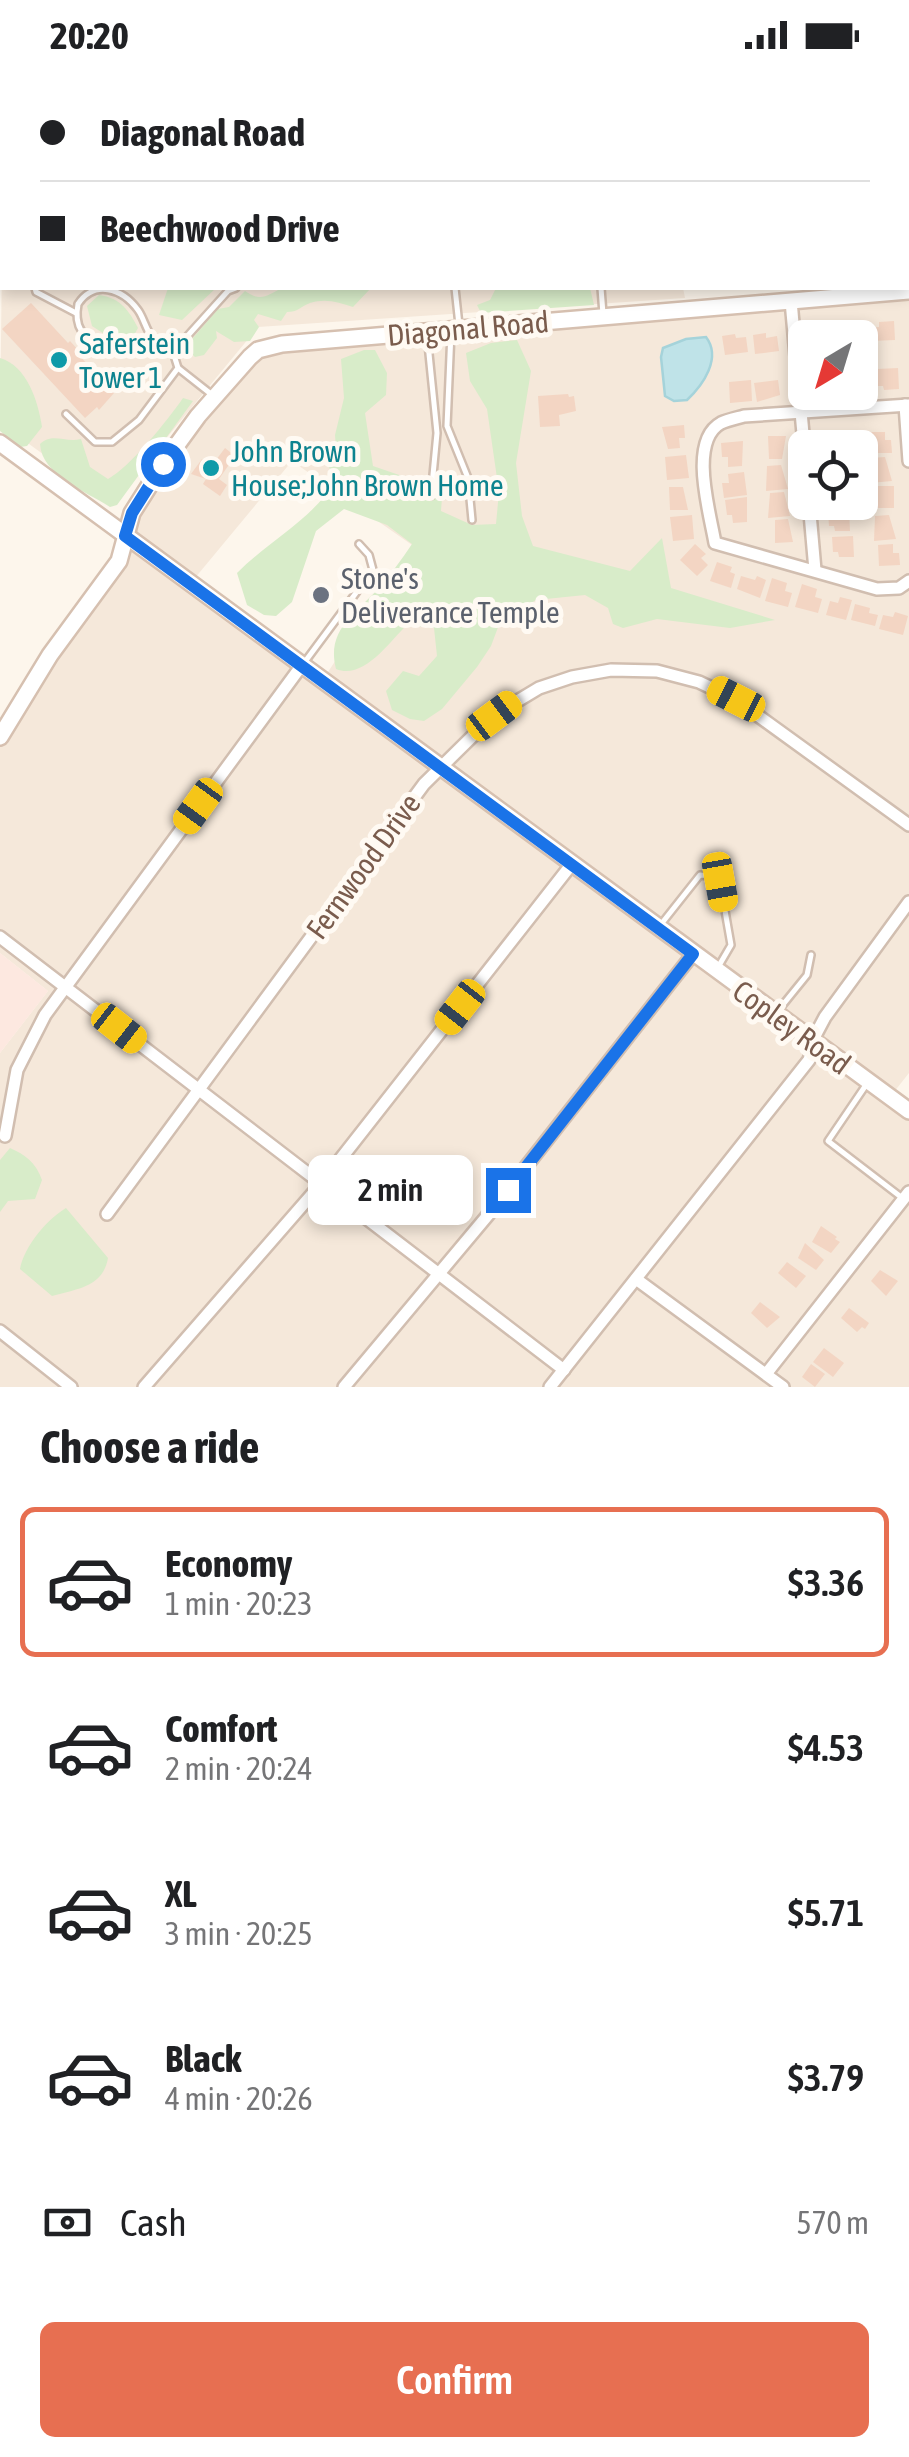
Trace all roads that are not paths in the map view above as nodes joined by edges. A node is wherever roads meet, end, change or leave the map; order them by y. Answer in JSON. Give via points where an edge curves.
{"nodes":[{"id":1,"x":35,"y":290,"type":"edge"},
{"id":2,"x":92,"y":290,"type":"edge"},
{"id":3,"x":111,"y":290,"type":"edge"},
{"id":4,"x":231,"y":290,"type":"edge"},
{"id":5,"x":455,"y":290,"type":"edge"},
{"id":6,"x":601,"y":290,"type":"edge"},
{"id":7,"x":909,"y":290,"type":"edge"},
{"id":8,"x":791,"y":301,"type":"junction"},
{"id":9,"x":76,"y":313,"type":"junction"},
{"id":10,"x":604,"y":316,"type":"junction"},
{"id":11,"x":455,"y":329,"type":"junction"},
{"id":12,"x":427,"y":331,"type":"junction"},
{"id":13,"x":152,"y":338,"type":"junction"},
{"id":14,"x":173,"y":352,"type":"junction"},
{"id":15,"x":178,"y":368,"type":"junction"},
{"id":16,"x":214,"y":397,"type":"junction"},
{"id":17,"x":907,"y":405,"type":"edge"},
{"id":18,"x":801,"y":412,"type":"junction"},
{"id":19,"x":66,"y":414,"type":"dead end"},
{"id":20,"x":803,"y":430,"type":"edge"},
{"id":21,"x":0,"y":443,"type":"edge"},
{"id":22,"x":909,"y":461,"type":"edge"},
{"id":23,"x":431,"y":496,"type":"dead end"},
{"id":24,"x":472,"y":520,"type":"dead end"},
{"id":25,"x":811,"y":520,"type":"edge"},
{"id":26,"x":125,"y":536,"type":"junction"},
{"id":27,"x":359,"y":544,"type":"dead end"},
{"id":28,"x":815,"y":570,"type":"junction"},
{"id":29,"x":909,"y":581,"type":"edge"},
{"id":30,"x":302,"y":666,"type":"junction"},
{"id":31,"x":0,"y":736,"type":"edge"},
{"id":32,"x":438,"y":768,"type":"junction"},
{"id":33,"x":909,"y":825,"type":"edge"},
{"id":34,"x":571,"y":865,"type":"junction"},
{"id":35,"x":909,"y":902,"type":"edge"},
{"id":36,"x":658,"y":929,"type":"junction"},
{"id":37,"x":0,"y":936,"type":"edge"},
{"id":38,"x":693,"y":954,"type":"junction"},
{"id":39,"x":811,"y":954,"type":"dead end"},
{"id":40,"x":716,"y":971,"type":"junction"},
{"id":41,"x":66,"y":986,"type":"junction"},
{"id":42,"x":776,"y":1015,"type":"junction"},
{"id":43,"x":815,"y":1044,"type":"junction"},
{"id":44,"x":868,"y":1082,"type":"junction"},
{"id":45,"x":198,"y":1090,"type":"junction"},
{"id":46,"x":906,"y":1103,"type":"edge"},
{"id":47,"x":5,"y":1136,"type":"dead end"},
{"id":48,"x":321,"y":1184,"type":"junction"},
{"id":49,"x":906,"y":1196,"type":"edge"},
{"id":50,"x":107,"y":1214,"type":"dead end"},
{"id":51,"x":440,"y":1275,"type":"junction"},
{"id":52,"x":636,"y":1279,"type":"junction"},
{"id":53,"x":0,"y":1331,"type":"edge"},
{"id":54,"x":564,"y":1370,"type":"junction"},
{"id":55,"x":766,"y":1374,"type":"junction"},
{"id":56,"x":72,"y":1387,"type":"edge"},
{"id":57,"x":144,"y":1387,"type":"edge"},
{"id":58,"x":344,"y":1387,"type":"edge"},
{"id":59,"x":550,"y":1387,"type":"edge"},
{"id":60,"x":783,"y":1387,"type":"edge"}],
"edges":[{"from":1,"to":9,"type":"lane"},
{"from":2,"to":9,"type":"lane"},
{"from":3,"to":13,"type":"lane","via":[[136,307]]},
{"from":4,"to":14,"type":"lane"},
{"from":5,"to":11,"type":"lane"},
{"from":6,"to":10,"type":"lane"},
{"from":7,"to":8,"type":"main road","name":"Diagonal Road"},
{"from":8,"to":10,"type":"main road","name":"Diagonal Road"},
{"from":8,"to":18,"type":"street"},
{"from":9,"to":13,"type":"lane","via":[[85,333],[108,346]]},
{"from":10,"to":11,"type":"main road","name":"Diagonal Road"},
{"from":11,"to":12,"type":"main road","name":"Diagonal Road"},
{"from":11,"to":24,"type":"lane","via":[[447,426],[468,478]]},
{"from":12,"to":16,"type":"main road","name":"Diagonal Road","via":[[269,346]]},
{"from":12,"to":23,"type":"lane","via":[[437,433]]},
{"from":13,"to":14,"type":"lane"},
{"from":14,"to":15,"type":"lane"},
{"from":15,"to":16,"type":"lane"},
{"from":15,"to":19,"type":"lane","via":[[112,442],[95,442]]},
{"from":16,"to":26,"type":"main road","name":"Diagonal Road","via":[[163,464]]},
{"from":17,"to":18,"type":"street"},
{"from":17,"to":22,"type":"street"},
{"from":18,"to":20,"type":"street"},
{"from":18,"to":28,"type":"street","via":[[720,424],[707,437],[702,457],[714,544]]},
{"from":21,"to":26,"type":"main road","name":"Copley Road"},
{"from":25,"to":28,"type":"street"},
{"from":26,"to":30,"type":"main road","name":"Copley Road"},
{"from":26,"to":31,"type":"main road","name":"Diagonal Road","via":[[119,561]]},
{"from":27,"to":30,"type":"lane","via":[[373,570]]},
{"from":28,"to":29,"type":"street","via":[[877,589]]},
{"from":30,"to":32,"type":"main road","name":"Copley Road"},
{"from":30,"to":41,"type":"street"},
{"from":32,"to":33,"type":"street","name":"Fernwood Drive","via":[[494,716],[539,688],[596,671],[656,672],[736,699]]},
{"from":32,"to":34,"type":"main road","name":"Copley Road"},
{"from":32,"to":45,"type":"street","name":"Fernwood Drive"},
{"from":34,"to":36,"type":"main road","name":"Copley Road"},
{"from":34,"to":48,"type":"street"},
{"from":35,"to":43,"type":"street","via":[[825,1017]]},
{"from":36,"to":38,"type":"main road","name":"Copley Road"},
{"from":36,"to":40,"type":"lane","via":[[700,875],[720,882],[731,946]]},
{"from":37,"to":41,"type":"street"},
{"from":38,"to":40,"type":"main road","name":"Copley Road"},
{"from":38,"to":51,"type":"street"},
{"from":39,"to":42,"type":"lane","via":[[806,975]]},
{"from":40,"to":42,"type":"main road","name":"Copley Road"},
{"from":41,"to":45,"type":"street"},
{"from":41,"to":47,"type":"street","via":[[29,1040]]},
{"from":42,"to":43,"type":"main road","name":"Copley Road"},
{"from":43,"to":44,"type":"main road","name":"Copley Road"},
{"from":43,"to":52,"type":"street","via":[[810,1060]]},
{"from":44,"to":46,"type":"main road","name":"Copley Road"},
{"from":44,"to":49,"type":"lane","via":[[828,1141]]},
{"from":45,"to":48,"type":"street"},
{"from":45,"to":50,"type":"street","name":"Fernwood Drive"},
{"from":48,"to":51,"type":"street"},
{"from":48,"to":57,"type":"street"},
{"from":49,"to":55,"type":"street"},
{"from":51,"to":54,"type":"street"},
{"from":51,"to":58,"type":"street"},
{"from":52,"to":54,"type":"street"},
{"from":52,"to":55,"type":"street"},
{"from":53,"to":56,"type":"street"},
{"from":54,"to":59,"type":"street"},
{"from":55,"to":60,"type":"street"}]}
